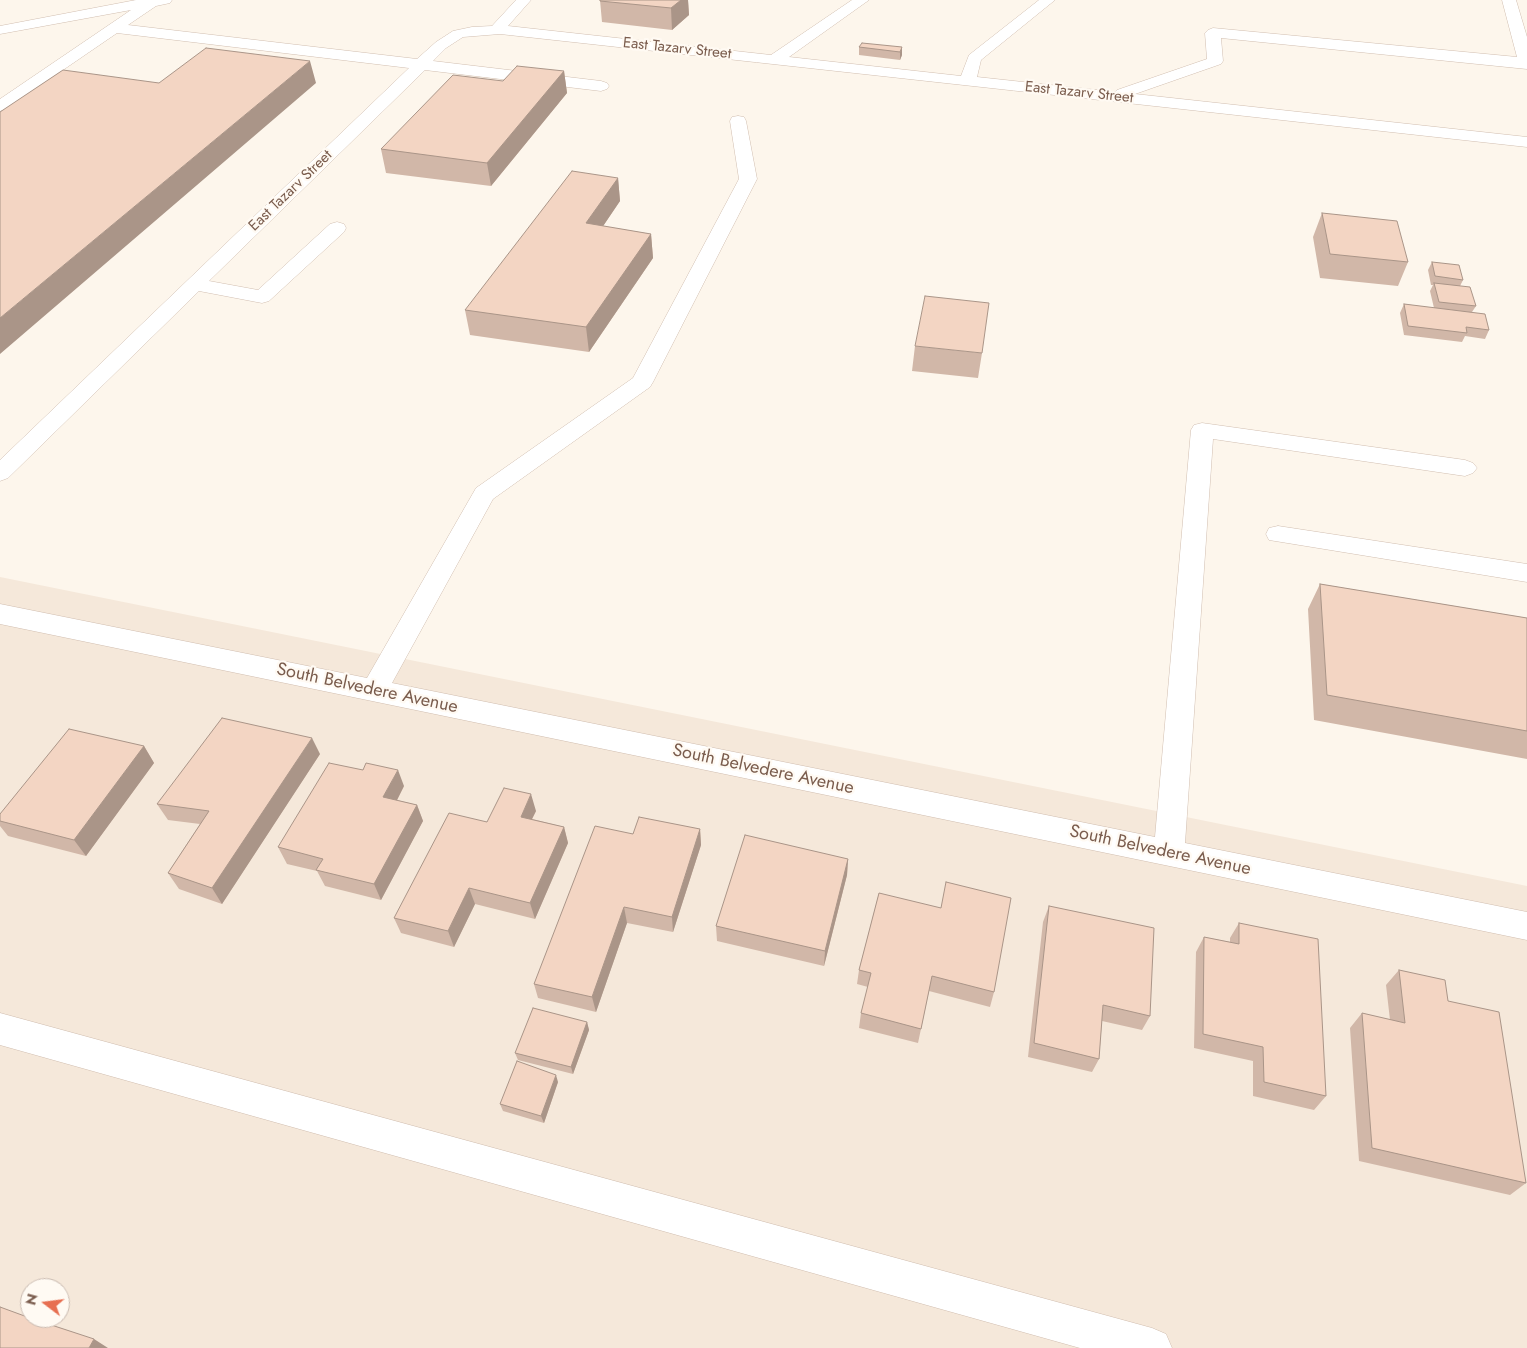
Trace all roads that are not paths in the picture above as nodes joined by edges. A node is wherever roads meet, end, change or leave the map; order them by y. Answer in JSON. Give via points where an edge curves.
{"nodes":[{"id":1,"x":524,"y":0,"type":"edge"},
{"id":2,"x":862,"y":0,"type":"edge"},
{"id":3,"x":1048,"y":0,"type":"edge"},
{"id":4,"x":1509,"y":0,"type":"edge"},
{"id":5,"x":159,"y":1,"type":"edge"},
{"id":6,"x":114,"y":28,"type":"junction"},
{"id":7,"x":497,"y":29,"type":"junction"},
{"id":8,"x":0,"y":30,"type":"edge"},
{"id":9,"x":774,"y":60,"type":"junction"},
{"id":10,"x":1527,"y":64,"type":"edge"},
{"id":11,"x":421,"y":65,"type":"junction"},
{"id":12,"x":968,"y":81,"type":"junction"},
{"id":13,"x":601,"y":86,"type":"dead end"},
{"id":14,"x":1122,"y":98,"type":"junction"},
{"id":15,"x":0,"y":106,"type":"edge"},
{"id":16,"x":738,"y":121,"type":"dead end"},
{"id":17,"x":1527,"y":142,"type":"edge"},
{"id":18,"x":337,"y":228,"type":"dead end"},
{"id":19,"x":194,"y":284,"type":"junction"},
{"id":20,"x":1465,"y":468,"type":"dead end"},
{"id":21,"x":0,"y":473,"type":"edge"},
{"id":22,"x":1278,"y":534,"type":"dead end"},
{"id":23,"x":1527,"y":573,"type":"edge"},
{"id":24,"x":0,"y":614,"type":"edge"},
{"id":25,"x":374,"y":690,"type":"junction"},
{"id":26,"x":1169,"y":853,"type":"junction"},
{"id":27,"x":1527,"y":926,"type":"edge"},
{"id":28,"x":0,"y":1028,"type":"edge"},
{"id":29,"x":1152,"y":1348,"type":"edge"}],
"edges":[{"from":1,"to":7,"type":"street"},
{"from":2,"to":9,"type":"street"},
{"from":3,"to":12,"type":"street","via":[[974,58]]},
{"from":4,"to":10,"type":"street"},
{"from":5,"to":6,"type":"street"},
{"from":5,"to":8,"type":"street"},
{"from":6,"to":11,"type":"street"},
{"from":6,"to":15,"type":"street"},
{"from":7,"to":9,"type":"street","name":"East Tazarv Street"},
{"from":7,"to":11,"type":"street","name":"East Tazarv Street","via":[[458,34]]},
{"from":9,"to":12,"type":"street","name":"East Tazarv Street"},
{"from":10,"to":14,"type":"street","via":[[1213,33],[1215,61],[1123,93]]},
{"from":11,"to":13,"type":"street"},
{"from":11,"to":19,"type":"street","name":"East Tazarv Street"},
{"from":12,"to":14,"type":"street","name":"East Tazarv Street"},
{"from":14,"to":17,"type":"street","name":"East Tazarv Street"},
{"from":16,"to":25,"type":"street","via":[[748,179],[642,382],[484,494]]},
{"from":18,"to":19,"type":"street","via":[[262,296]]},
{"from":19,"to":21,"type":"street","name":"East Tazarv Street"},
{"from":20,"to":26,"type":"street","via":[[1202,430]]},
{"from":22,"to":23,"type":"street"},
{"from":24,"to":25,"type":"street","name":"South Belvedere Avenue"},
{"from":25,"to":26,"type":"street","name":"South Belvedere Avenue"},
{"from":26,"to":27,"type":"street","name":"South Belvedere Avenue"},
{"from":28,"to":29,"type":"street"}]}
